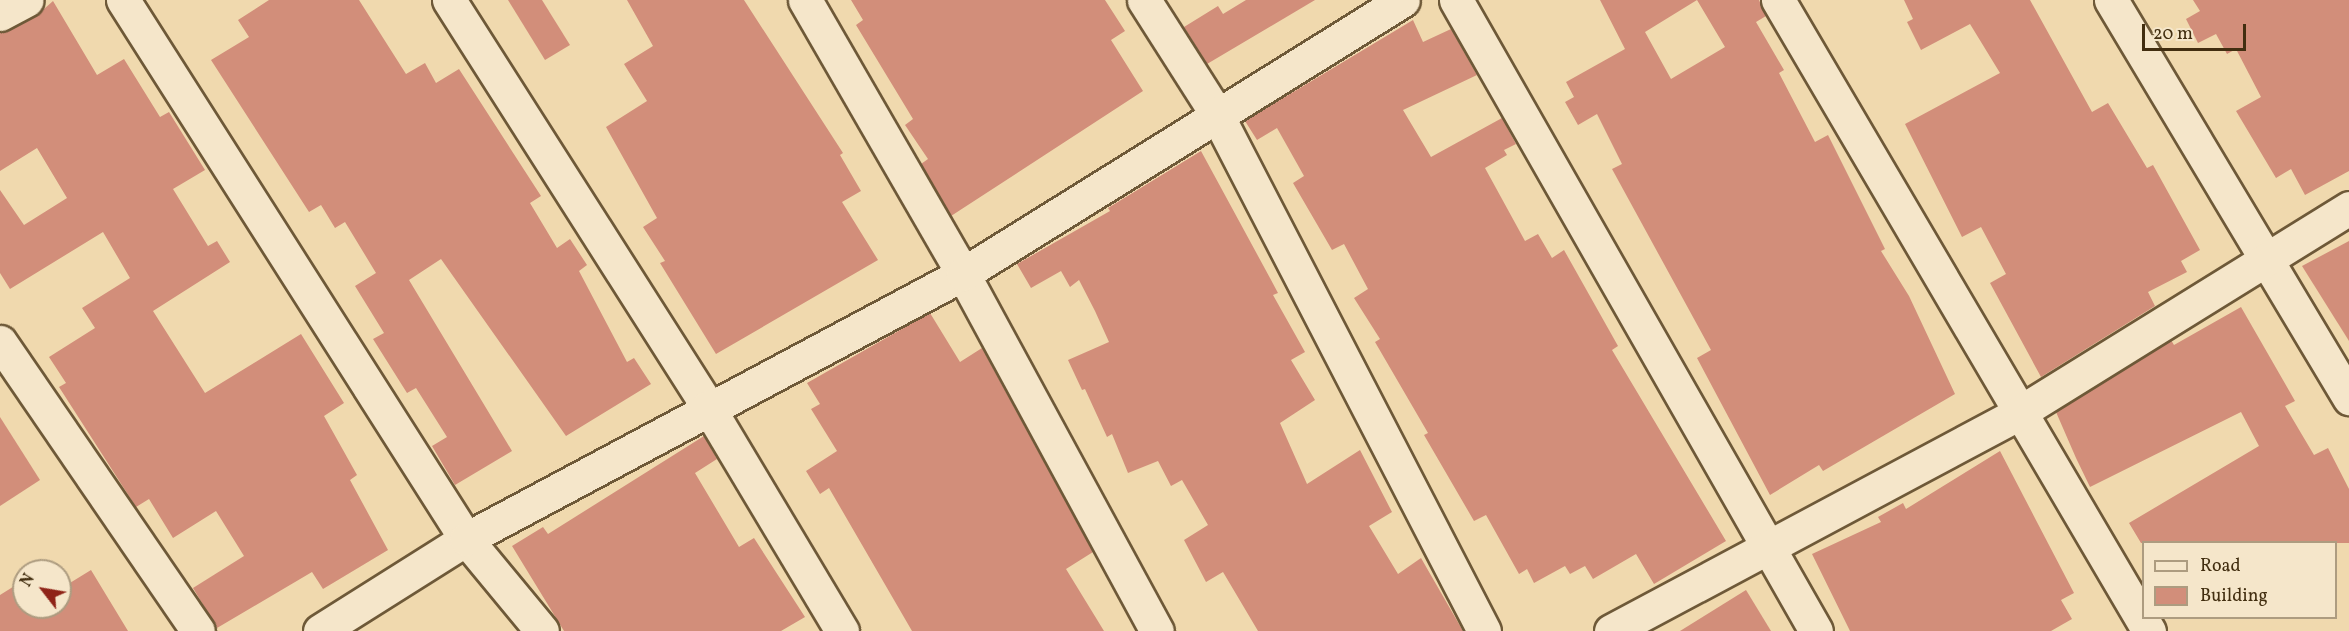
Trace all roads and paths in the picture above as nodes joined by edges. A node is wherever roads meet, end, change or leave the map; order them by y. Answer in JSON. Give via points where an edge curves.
{"nodes":[{"id":1,"x":26,"y":0,"type":"edge"},
{"id":2,"x":123,"y":0,"type":"edge"},
{"id":3,"x":449,"y":0,"type":"edge"},
{"id":4,"x":805,"y":0,"type":"edge"},
{"id":5,"x":1144,"y":0,"type":"edge"},
{"id":6,"x":1403,"y":0,"type":"edge"},
{"id":7,"x":1456,"y":0,"type":"edge"},
{"id":8,"x":1778,"y":0,"type":"edge"},
{"id":9,"x":2111,"y":0,"type":"edge"},
{"id":10,"x":0,"y":14,"type":"edge"},
{"id":11,"x":1216,"y":113,"type":"junction"},
{"id":12,"x":2349,"y":208,"type":"edge"},
{"id":13,"x":2268,"y":257,"type":"junction"},
{"id":14,"x":963,"y":274,"type":"junction"},
{"id":15,"x":0,"y":342,"type":"edge"},
{"id":16,"x":2349,"y":398,"type":"edge"},
{"id":17,"x":708,"y":407,"type":"junction"},
{"id":18,"x":2018,"y":414,"type":"junction"},
{"id":19,"x":466,"y":539,"type":"junction"},
{"id":20,"x":1766,"y":549,"type":"junction"},
{"id":21,"x":198,"y":631,"type":"edge"},
{"id":22,"x":320,"y":631,"type":"edge"},
{"id":23,"x":542,"y":631,"type":"edge"},
{"id":24,"x":842,"y":631,"type":"edge"},
{"id":25,"x":1157,"y":631,"type":"edge"},
{"id":26,"x":1484,"y":631,"type":"edge"},
{"id":27,"x":1611,"y":631,"type":"edge"},
{"id":28,"x":1816,"y":631,"type":"edge"},
{"id":29,"x":2149,"y":631,"type":"edge"}],
"edges":[{"from":1,"to":10,"type":"street"},
{"from":2,"to":19,"type":"street"},
{"from":3,"to":17,"type":"street"},
{"from":4,"to":14,"type":"street"},
{"from":5,"to":11,"type":"street"},
{"from":6,"to":11,"type":"street"},
{"from":7,"to":20,"type":"street"},
{"from":8,"to":18,"type":"street"},
{"from":9,"to":13,"type":"street"},
{"from":11,"to":14,"type":"street"},
{"from":11,"to":26,"type":"street"},
{"from":12,"to":13,"type":"street"},
{"from":13,"to":16,"type":"street"},
{"from":13,"to":18,"type":"street"},
{"from":14,"to":17,"type":"street"},
{"from":14,"to":25,"type":"street"},
{"from":15,"to":21,"type":"street"},
{"from":17,"to":19,"type":"street"},
{"from":17,"to":24,"type":"street"},
{"from":18,"to":20,"type":"street"},
{"from":18,"to":29,"type":"street"},
{"from":19,"to":22,"type":"street"},
{"from":19,"to":23,"type":"street"},
{"from":20,"to":27,"type":"street"},
{"from":20,"to":28,"type":"street"}]}
